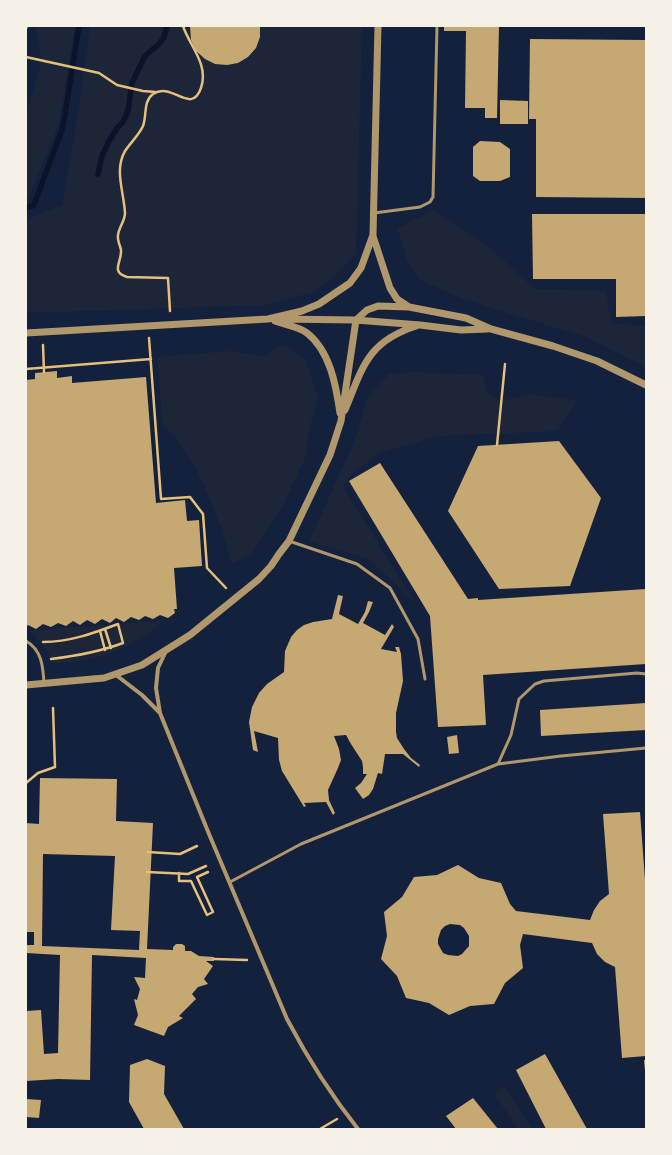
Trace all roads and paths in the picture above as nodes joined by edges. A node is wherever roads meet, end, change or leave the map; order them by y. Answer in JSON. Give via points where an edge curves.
{"nodes":[{"id":1,"x":183,"y":26,"type":"edge"},
{"id":2,"x":378,"y":26,"type":"edge"},
{"id":3,"x":437,"y":26,"type":"edge"},
{"id":4,"x":26,"y":57,"type":"edge"},
{"id":5,"x":158,"y":92,"type":"junction"},
{"id":6,"x":373,"y":213,"type":"junction"},
{"id":7,"x":373,"y":235,"type":"junction"},
{"id":8,"x":410,"y":307,"type":"junction"},
{"id":9,"x":170,"y":314,"type":"dead end"},
{"id":10,"x":268,"y":319,"type":"junction"},
{"id":11,"x":356,"y":320,"type":"junction"},
{"id":12,"x":420,"y":325,"type":"junction"},
{"id":13,"x":491,"y":329,"type":"junction"},
{"id":14,"x":26,"y":333,"type":"edge"},
{"id":15,"x":148,"y":335,"type":"dead end"},
{"id":16,"x":43,"y":342,"type":"dead end"},
{"id":17,"x":151,"y":359,"type":"junction"},
{"id":18,"x":506,"y":364,"type":"dead end"},
{"id":19,"x":44,"y":367,"type":"junction"},
{"id":20,"x":26,"y":368,"type":"edge"},
{"id":21,"x":44,"y":372,"type":"dead end"},
{"id":22,"x":646,"y":385,"type":"edge"},
{"id":23,"x":341,"y":421,"type":"junction"},
{"id":24,"x":498,"y":444,"type":"dead end"},
{"id":25,"x":289,"y":541,"type":"junction"},
{"id":26,"x":226,"y":588,"type":"dead end"},
{"id":27,"x":105,"y":629,"type":"junction"},
{"id":28,"x":100,"y":631,"type":"junction"},
{"id":29,"x":26,"y":641,"type":"edge"},
{"id":30,"x":39,"y":641,"type":"dead end"},
{"id":31,"x":111,"y":648,"type":"junction"},
{"id":32,"x":105,"y":650,"type":"junction"},
{"id":33,"x":166,"y":650,"type":"junction"},
{"id":34,"x":48,"y":659,"type":"dead end"},
{"id":35,"x":646,"y":674,"type":"edge"},
{"id":36,"x":116,"y":675,"type":"junction"},
{"id":37,"x":425,"y":679,"type":"dead end"},
{"id":38,"x":44,"y":684,"type":"junction"},
{"id":39,"x":26,"y":685,"type":"edge"},
{"id":40,"x":53,"y":708,"type":"dead end"},
{"id":41,"x":160,"y":713,"type":"junction"},
{"id":42,"x":646,"y":748,"type":"edge"},
{"id":43,"x":498,"y":764,"type":"junction"},
{"id":44,"x":26,"y":783,"type":"edge"},
{"id":45,"x":198,"y":846,"type":"dead end"},
{"id":46,"x":148,"y":852,"type":"dead end"},
{"id":47,"x":206,"y":866,"type":"dead end"},
{"id":48,"x":147,"y":872,"type":"dead end"},
{"id":49,"x":208,"y":872,"type":"dead end"},
{"id":50,"x":179,"y":874,"type":"junction"},
{"id":51,"x":230,"y":882,"type":"junction"},
{"id":52,"x":214,"y":959,"type":"dead end"},
{"id":53,"x":247,"y":960,"type":"dead end"},
{"id":54,"x":332,"y":1122,"type":"dead end"},
{"id":55,"x":320,"y":1129,"type":"edge"},
{"id":56,"x":357,"y":1129,"type":"edge"}],
"edges":[{"from":1,"to":5,"type":"path","via":[[203,66],[199,93],[196,98],[186,100],[182,96]]},
{"from":2,"to":6,"type":"street"},
{"from":3,"to":6,"type":"lane","via":[[433,197],[430,202],[420,207]]},
{"from":4,"to":5,"type":"path","via":[[99,73],[117,85],[128,88]]},
{"from":5,"to":9,"type":"path","via":[[149,98],[143,125],[122,158],[120,181],[125,217],[118,234],[121,250],[118,266],[121,276],[168,278]]},
{"from":6,"to":7,"type":"street"},
{"from":7,"to":8,"type":"street","via":[[390,288],[397,299]]},
{"from":7,"to":10,"type":"street","via":[[361,268],[350,283],[319,304]]},
{"from":8,"to":11,"type":"street","via":[[378,306],[367,310]]},
{"from":8,"to":13,"type":"street","via":[[466,318]]},
{"from":10,"to":11,"type":"street"},
{"from":10,"to":14,"type":"street"},
{"from":10,"to":23,"type":"street","via":[[306,332],[321,347],[336,383]]},
{"from":11,"to":12,"type":"street"},
{"from":11,"to":23,"type":"street"},
{"from":12,"to":13,"type":"street","via":[[461,330]]},
{"from":12,"to":23,"type":"street","via":[[401,331],[375,349],[364,364]]},
{"from":13,"to":22,"type":"street","via":[[597,361]]},
{"from":15,"to":17,"type":"path"},
{"from":16,"to":19,"type":"path"},
{"from":17,"to":19,"type":"path"},
{"from":17,"to":26,"type":"path","via":[[161,499],[190,497],[203,514],[207,568]]},
{"from":18,"to":24,"type":"path"},
{"from":19,"to":20,"type":"path"},
{"from":19,"to":21,"type":"path"},
{"from":23,"to":25,"type":"street","via":[[330,455]]},
{"from":25,"to":33,"type":"street","via":[[259,579],[190,635]]},
{"from":25,"to":37,"type":"lane","via":[[357,564],[390,588],[418,639]]},
{"from":27,"to":28,"type":"path"},
{"from":27,"to":31,"type":"path"},
{"from":27,"to":31,"type":"path","via":[[118,624],[123,643]]},
{"from":28,"to":30,"type":"path","via":[[65,641]]},
{"from":28,"to":32,"type":"path"},
{"from":29,"to":38,"type":"lane","via":[[39,655],[43,664]]},
{"from":31,"to":32,"type":"path"},
{"from":32,"to":34,"type":"path"},
{"from":33,"to":36,"type":"street","via":[[142,665]]},
{"from":33,"to":41,"type":"street","via":[[158,668],[156,688]]},
{"from":35,"to":43,"type":"lane","via":[[544,681],[534,684],[519,699],[512,735]]},
{"from":36,"to":38,"type":"street"},
{"from":36,"to":41,"type":"street"},
{"from":38,"to":39,"type":"street"},
{"from":40,"to":44,"type":"path","via":[[54,767],[38,773]]},
{"from":41,"to":51,"type":"street"},
{"from":42,"to":43,"type":"lane"},
{"from":43,"to":51,"type":"lane","via":[[301,844]]},
{"from":45,"to":46,"type":"path","via":[[180,854]]},
{"from":47,"to":50,"type":"path","via":[[188,874]]},
{"from":48,"to":50,"type":"path"},
{"from":49,"to":50,"type":"path","via":[[197,877],[213,912],[207,915],[191,881],[179,880]]},
{"from":51,"to":56,"type":"street","via":[[287,1019]]},
{"from":52,"to":53,"type":"path"},
{"from":54,"to":55,"type":"path"}]}
